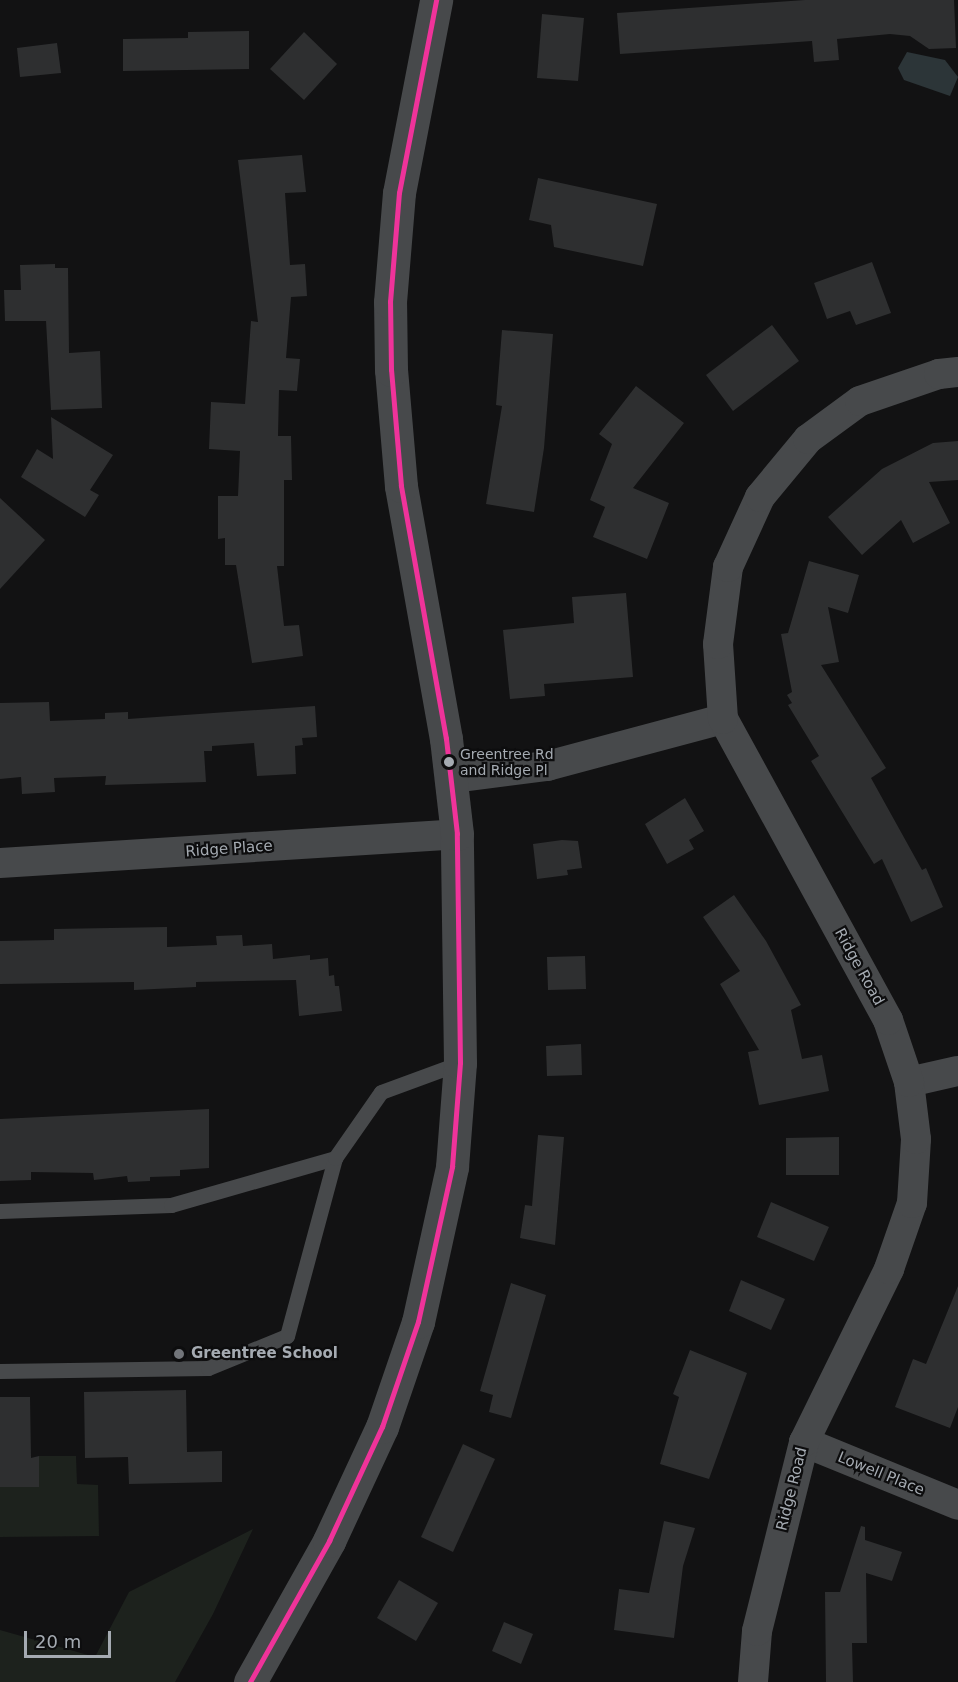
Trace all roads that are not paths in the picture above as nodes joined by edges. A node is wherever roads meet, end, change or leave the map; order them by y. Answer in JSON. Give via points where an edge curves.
{"nodes":[{"id":1,"x":436,"y":0,"type":"edge"},
{"id":2,"x":958,"y":372,"type":"edge"},
{"id":3,"x":723,"y":719,"type":"junction"},
{"id":4,"x":452,"y":778,"type":"junction"},
{"id":5,"x":457,"y":834,"type":"junction"},
{"id":6,"x":0,"y":863,"type":"edge"},
{"id":7,"x":460,"y":1063,"type":"junction"},
{"id":8,"x":958,"y":1071,"type":"edge"},
{"id":9,"x":909,"y":1082,"type":"junction"},
{"id":10,"x":335,"y":1158,"type":"junction"},
{"id":11,"x":0,"y":1212,"type":"edge"},
{"id":12,"x":0,"y":1371,"type":"edge"},
{"id":13,"x":804,"y":1442,"type":"junction"},
{"id":14,"x":958,"y":1505,"type":"edge"},
{"id":15,"x":250,"y":1682,"type":"edge"},
{"id":16,"x":753,"y":1682,"type":"edge"}],
"edges":[{"from":1,"to":4,"type":"street","via":[[399,193],[390,302],[390,370],[401,486]]},
{"from":2,"to":3,"type":"street","name":"Ridge Road","via":[[939,374],[860,401],[808,439],[760,497],[728,567],[718,644]]},
{"from":3,"to":4,"type":"street","via":[[547,766]]},
{"from":3,"to":9,"type":"street","name":"Ridge Road","via":[[888,1020]]},
{"from":4,"to":5,"type":"street"},
{"from":5,"to":6,"type":"street","name":"Ridge Place"},
{"from":5,"to":7,"type":"street"},
{"from":7,"to":10,"type":"lane","via":[[381,1092]]},
{"from":7,"to":15,"type":"street","via":[[452,1167],[430,1277],[402,1373],[361,1478]]},
{"from":8,"to":9,"type":"street"},
{"from":9,"to":13,"type":"street","name":"Ridge Road","via":[[916,1139],[912,1203],[889,1269]]},
{"from":10,"to":11,"type":"lane","via":[[171,1205]]},
{"from":10,"to":12,"type":"lane","via":[[286,1336],[208,1368]]},
{"from":13,"to":14,"type":"street","name":"Lowell Place"},
{"from":13,"to":16,"type":"street","name":"Ridge Road","via":[[757,1630]]}]}
